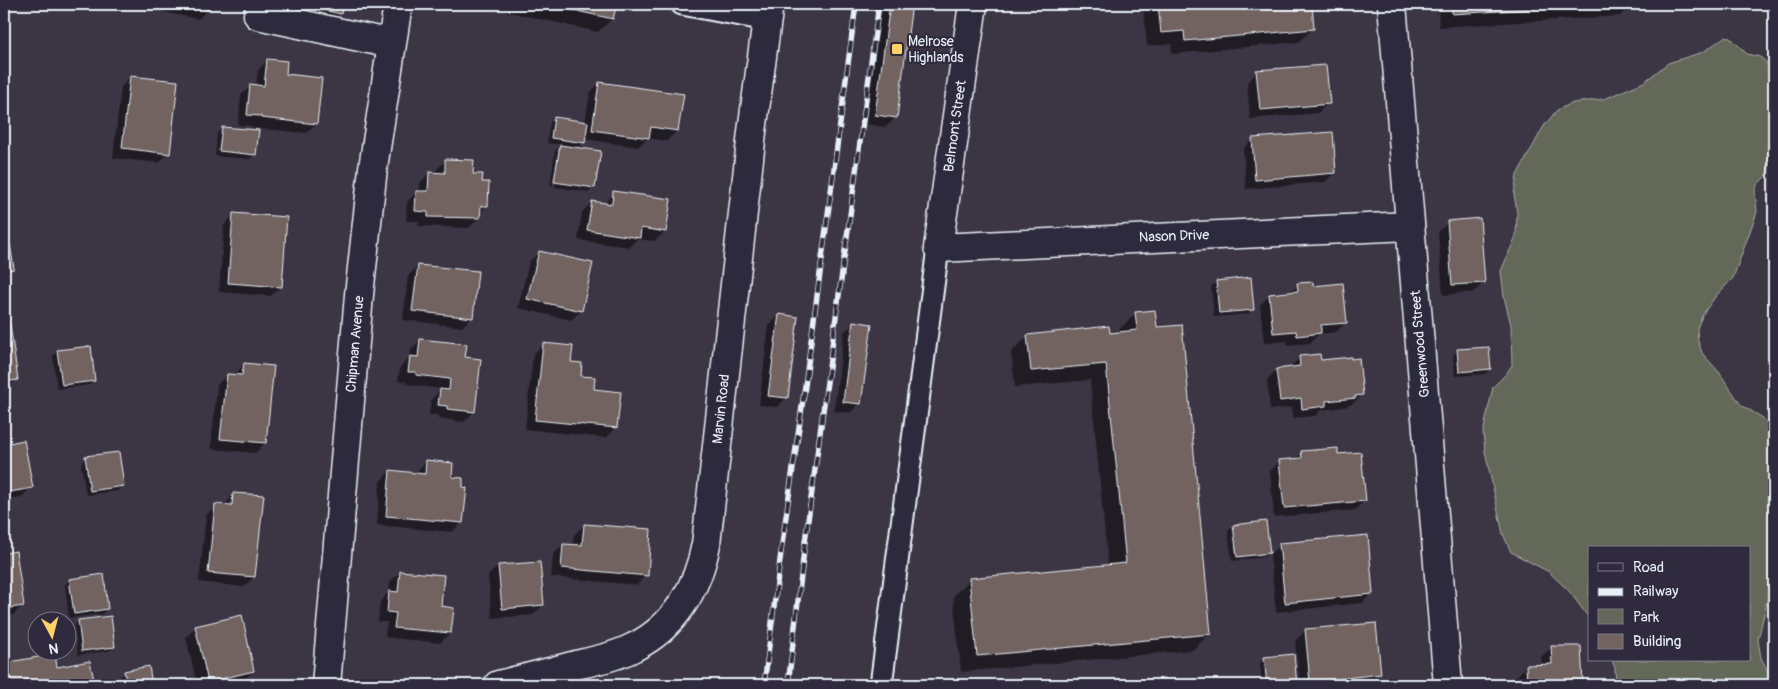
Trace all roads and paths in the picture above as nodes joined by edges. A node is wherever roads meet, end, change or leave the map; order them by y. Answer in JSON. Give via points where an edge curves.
{"nodes":[{"id":1,"x":398,"y":4,"type":"edge"},
{"id":2,"x":682,"y":4,"type":"edge"},
{"id":3,"x":973,"y":4,"type":"edge"},
{"id":4,"x":1392,"y":4,"type":"edge"},
{"id":5,"x":768,"y":12,"type":"edge"},
{"id":6,"x":258,"y":14,"type":"dead end"},
{"id":7,"x":392,"y":44,"type":"junction"},
{"id":8,"x":1410,"y":226,"type":"junction"},
{"id":9,"x":938,"y":248,"type":"junction"},
{"id":10,"x":326,"y":685,"type":"edge"},
{"id":11,"x":498,"y":685,"type":"edge"},
{"id":12,"x":881,"y":685,"type":"edge"},
{"id":13,"x":1448,"y":685,"type":"edge"}],
"edges":[{"from":1,"to":7,"type":"street","name":"Chipman Avenue"},
{"from":2,"to":5,"type":"lane"},
{"from":3,"to":9,"type":"street","name":"Belmont Street"},
{"from":4,"to":8,"type":"street","name":"Greenwood Street"},
{"from":5,"to":11,"type":"street","name":"Marvin Road","via":[[706,544],[696,581],[675,615],[634,647],[610,657]]},
{"from":6,"to":7,"type":"street"},
{"from":7,"to":10,"type":"street","name":"Chipman Avenue","via":[[373,168],[359,295]]},
{"from":8,"to":9,"type":"street","name":"Nason Drive"},
{"from":8,"to":13,"type":"street","name":"Greenwood Street"},
{"from":9,"to":12,"type":"lane"}]}
